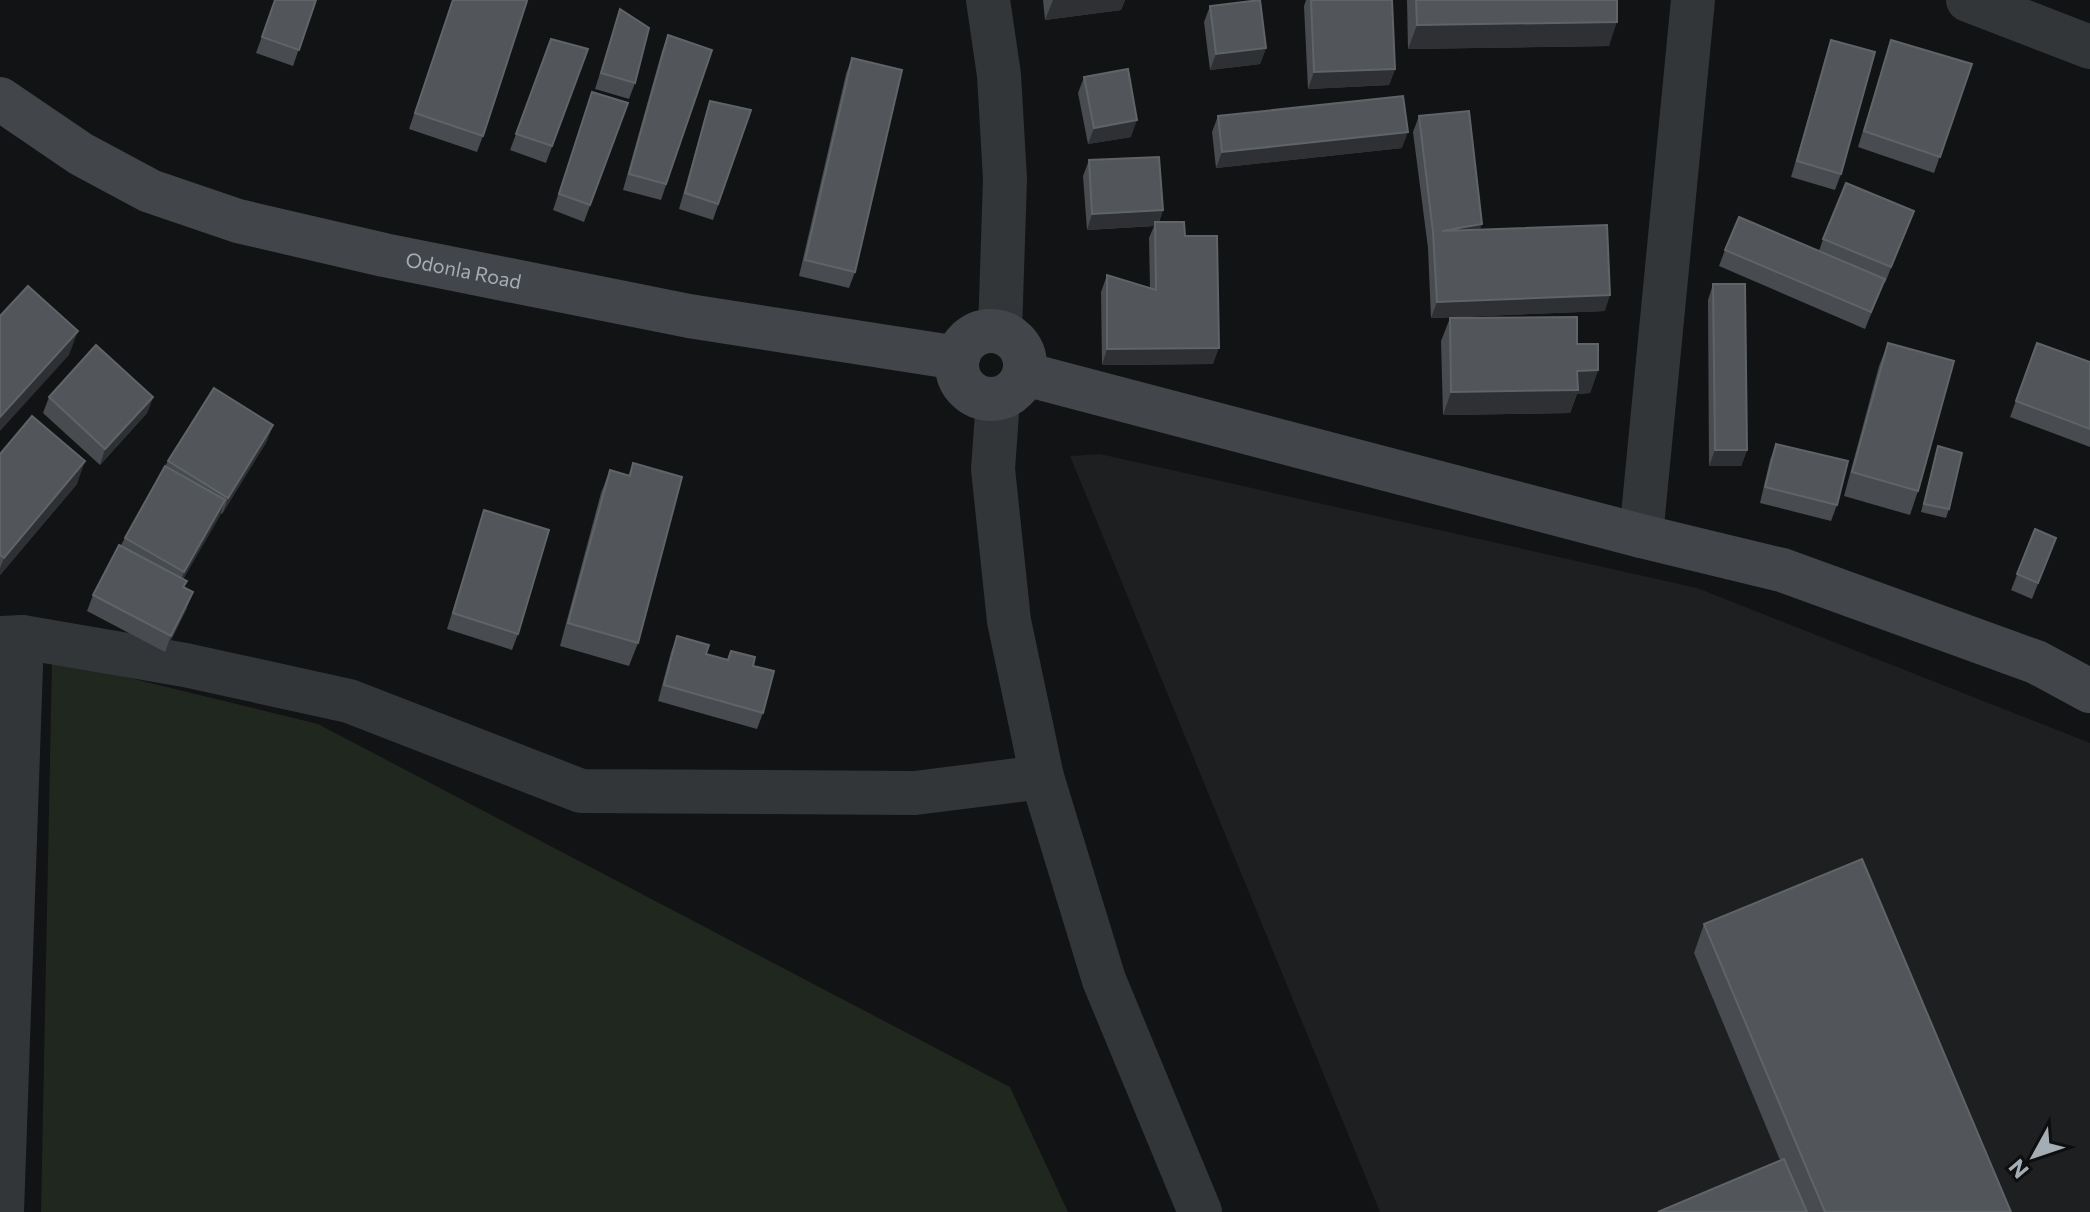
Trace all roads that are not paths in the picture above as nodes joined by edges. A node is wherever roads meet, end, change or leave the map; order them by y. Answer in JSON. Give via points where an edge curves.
{"nodes":[{"id":1,"x":988,"y":0,"type":"edge"},
{"id":2,"x":1693,"y":0,"type":"edge"},
{"id":3,"x":1968,"y":0,"type":"edge"},
{"id":4,"x":2090,"y":47,"type":"edge"},
{"id":5,"x":0,"y":99,"type":"edge"},
{"id":6,"x":1000,"y":332,"type":"junction"},
{"id":7,"x":958,"y":358,"type":"junction"},
{"id":8,"x":1011,"y":386,"type":"junction"},
{"id":9,"x":1641,"y":536,"type":"junction"},
{"id":10,"x":11,"y":638,"type":"edge"},
{"id":11,"x":2090,"y":691,"type":"edge"},
{"id":12,"x":1042,"y":777,"type":"junction"},
{"id":13,"x":2,"y":1212,"type":"edge"},
{"id":14,"x":1200,"y":1212,"type":"edge"}],
"edges":[{"from":1,"to":6,"type":"street","via":[[1005,179]]},
{"from":2,"to":9,"type":"street"},
{"from":3,"to":4,"type":"street"},
{"from":5,"to":7,"type":"street","name":"Odonla Road","via":[[81,154],[150,191],[238,221],[689,316]]},
{"from":6,"to":7,"type":"street","via":[[972,336]]},
{"from":6,"to":8,"type":"street","via":[[1019,346],[1024,359]]},
{"from":7,"to":8,"type":"street","via":[[962,383],[972,393],[984,398]]},
{"from":8,"to":9,"type":"street"},
{"from":8,"to":12,"type":"street","via":[[993,469],[1009,621]]},
{"from":9,"to":11,"type":"street","via":[[1782,570],[2036,662]]},
{"from":10,"to":12,"type":"street","via":[[185,665],[349,701],[581,791],[915,793]]},
{"from":10,"to":13,"type":"street"},
{"from":12,"to":14,"type":"street","via":[[1104,980]]}]}
